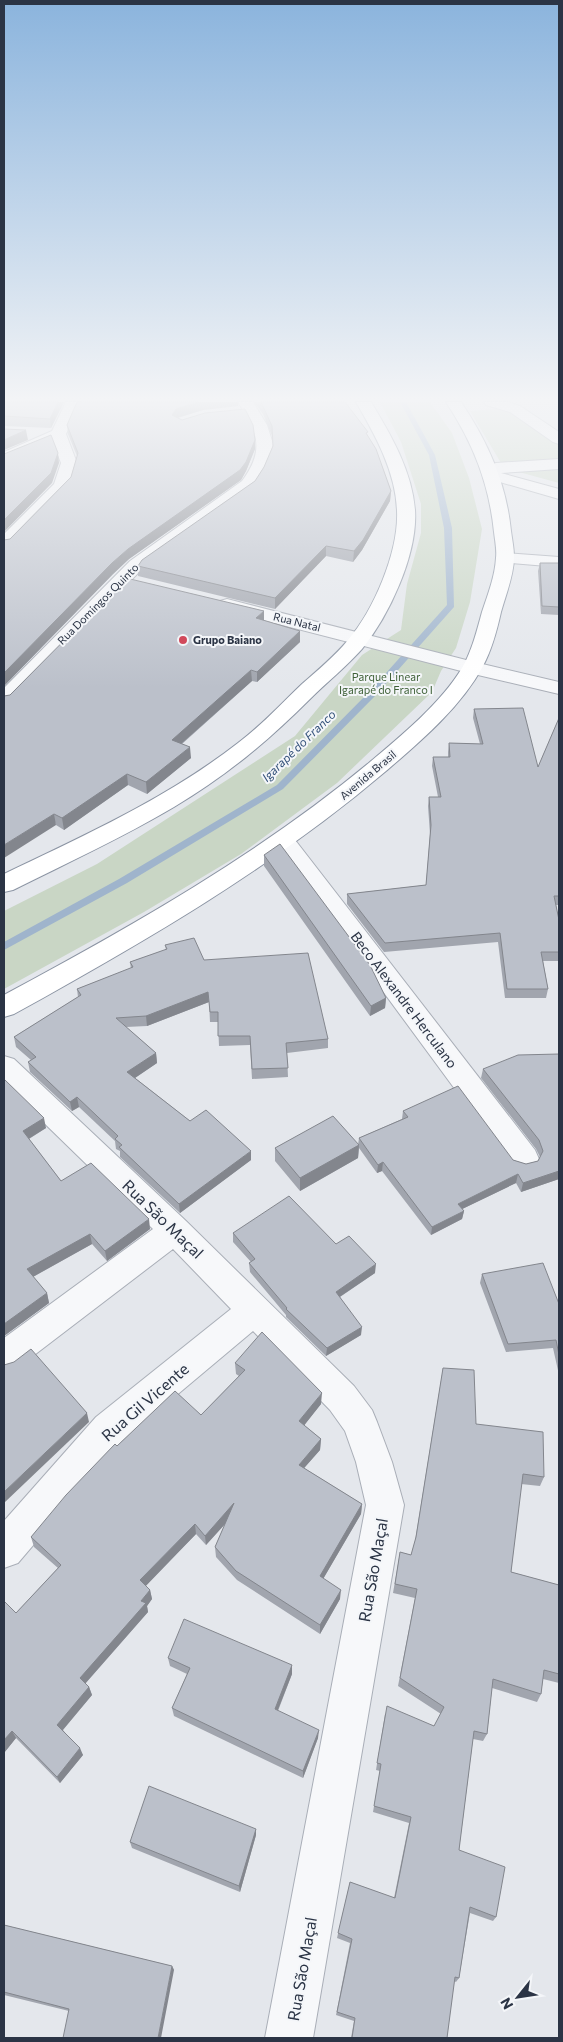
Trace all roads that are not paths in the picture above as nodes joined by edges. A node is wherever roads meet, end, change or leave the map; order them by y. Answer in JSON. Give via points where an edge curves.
{"nodes":[{"id":1,"x":51,"y":497,"type":"edge"},
{"id":2,"x":233,"y":497,"type":"edge"},
{"id":3,"x":403,"y":497,"type":"edge"},
{"id":4,"x":499,"y":497,"type":"edge"},
{"id":5,"x":4,"y":544,"type":"edge"},
{"id":6,"x":505,"y":558,"type":"junction"},
{"id":7,"x":559,"y":562,"type":"edge"},
{"id":8,"x":121,"y":579,"type":"junction"},
{"id":9,"x":140,"y":583,"type":"edge"},
{"id":10,"x":207,"y":600,"type":"edge"},
{"id":11,"x":360,"y":637,"type":"junction"},
{"id":12,"x":472,"y":668,"type":"junction"},
{"id":13,"x":559,"y":688,"type":"edge"},
{"id":14,"x":4,"y":700,"type":"edge"},
{"id":15,"x":284,"y":841,"type":"junction"},
{"id":16,"x":4,"y":884,"type":"edge"},
{"id":17,"x":4,"y":1007,"type":"edge"},
{"id":18,"x":4,"y":1067,"type":"edge"},
{"id":19,"x":524,"y":1159,"type":"dead end"},
{"id":20,"x":176,"y":1230,"type":"junction"},
{"id":21,"x":254,"y":1310,"type":"junction"},
{"id":22,"x":4,"y":1358,"type":"edge"},
{"id":23,"x":4,"y":1549,"type":"edge"},
{"id":24,"x":289,"y":2038,"type":"edge"}],
"edges":[{"from":1,"to":5,"type":"street"},
{"from":2,"to":8,"type":"street","name":"Rua Domingos Quinto"},
{"from":3,"to":11,"type":"highway","via":[[406,512],[400,551],[389,586]]},
{"from":4,"to":6,"type":"highway","name":"Avenida Brasil"},
{"from":6,"to":7,"type":"street"},
{"from":6,"to":12,"type":"highway","name":"Avenida Brasil","via":[[490,620]]},
{"from":8,"to":9,"type":"street"},
{"from":8,"to":14,"type":"street","name":"Rua Domingos Quinto"},
{"from":10,"to":11,"type":"street","name":"Rua Natal"},
{"from":11,"to":12,"type":"street","name":"Rua Natal"},
{"from":11,"to":16,"type":"highway","via":[[339,661],[248,746],[206,777],[119,828]]},
{"from":12,"to":13,"type":"street","name":"Rua Natal"},
{"from":12,"to":15,"type":"highway","name":"Avenida Brasil","via":[[414,735],[357,786]]},
{"from":15,"to":17,"type":"highway","name":"Avenida Brasil","via":[[110,948]]},
{"from":15,"to":19,"type":"street","name":"Beco Alexandre Herculano"},
{"from":18,"to":20,"type":"street","name":"Rua São Maçal"},
{"from":20,"to":21,"type":"street","name":"Rua São Maçal"},
{"from":20,"to":22,"type":"street"},
{"from":21,"to":23,"type":"street","name":"Rua Gil Vicente","via":[[109,1429]]},
{"from":21,"to":24,"type":"street","name":"Rua São Maçal","via":[[342,1398],[359,1422],[385,1505]]}]}
